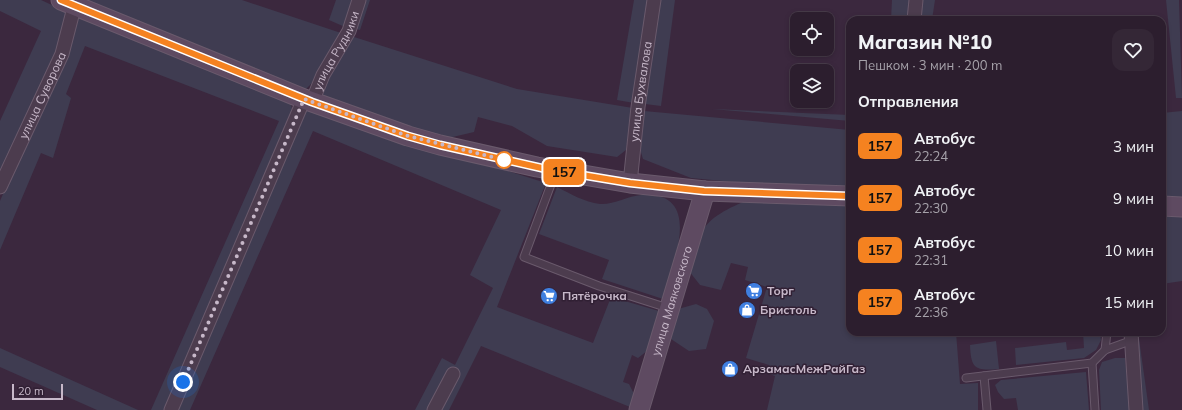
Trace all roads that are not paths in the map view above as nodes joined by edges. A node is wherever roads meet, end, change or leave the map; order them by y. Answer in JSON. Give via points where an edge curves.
{"nodes":[{"id":1,"x":359,"y":0,"type":"edge"},
{"id":2,"x":654,"y":0,"type":"edge"},
{"id":3,"x":916,"y":0,"type":"edge"},
{"id":4,"x":70,"y":2,"type":"edge"},
{"id":5,"x":914,"y":16,"type":"edge"},
{"id":6,"x":308,"y":100,"type":"junction"},
{"id":7,"x":556,"y":170,"type":"junction"},
{"id":8,"x":630,"y":183,"type":"junction"},
{"id":9,"x":0,"y":187,"type":"edge"},
{"id":10,"x":704,"y":191,"type":"junction"},
{"id":11,"x":846,"y":196,"type":"edge"},
{"id":12,"x":1166,"y":206,"type":"edge"},
{"id":13,"x":1182,"y":207,"type":"edge"},
{"id":14,"x":669,"y":308,"type":"junction"},
{"id":15,"x":1107,"y":336,"type":"edge"},
{"id":16,"x":1130,"y":337,"type":"edge"},
{"id":17,"x":1105,"y":350,"type":"junction"},
{"id":18,"x":1092,"y":363,"type":"junction"},
{"id":19,"x":453,"y":374,"type":"dead end"},
{"id":20,"x":984,"y":376,"type":"junction"},
{"id":21,"x":966,"y":378,"type":"dead end"},
{"id":22,"x":171,"y":410,"type":"edge"},
{"id":23,"x":434,"y":410,"type":"edge"},
{"id":24,"x":639,"y":410,"type":"edge"},
{"id":25,"x":987,"y":410,"type":"edge"},
{"id":26,"x":1095,"y":410,"type":"edge"},
{"id":27,"x":1136,"y":410,"type":"edge"}],
"edges":[{"from":1,"to":6,"type":"street","name":"улица Рудники","via":[[349,31]]},
{"from":2,"to":8,"type":"street","name":"улица Бухвалова"},
{"from":3,"to":5,"type":"street"},
{"from":4,"to":6,"type":"main road"},
{"from":4,"to":9,"type":"street","name":"улица Суворова","via":[[62,54]]},
{"from":6,"to":7,"type":"main road","via":[[408,136]]},
{"from":6,"to":22,"type":"street","name":"улица Рудники"},
{"from":7,"to":8,"type":"main road"},
{"from":7,"to":14,"type":"lane","via":[[524,257],[600,286]]},
{"from":8,"to":10,"type":"main road"},
{"from":10,"to":11,"type":"main road"},
{"from":10,"to":14,"type":"main road","name":"улица Маяковского"},
{"from":12,"to":13,"type":"main road"},
{"from":14,"to":24,"type":"main road","name":"улица Маяковского"},
{"from":15,"to":17,"type":"lane"},
{"from":16,"to":17,"type":"lane"},
{"from":16,"to":27,"type":"street"},
{"from":17,"to":18,"type":"lane"},
{"from":18,"to":20,"type":"lane"},
{"from":18,"to":26,"type":"lane"},
{"from":19,"to":23,"type":"street"},
{"from":20,"to":21,"type":"lane"},
{"from":20,"to":25,"type":"lane"}]}
